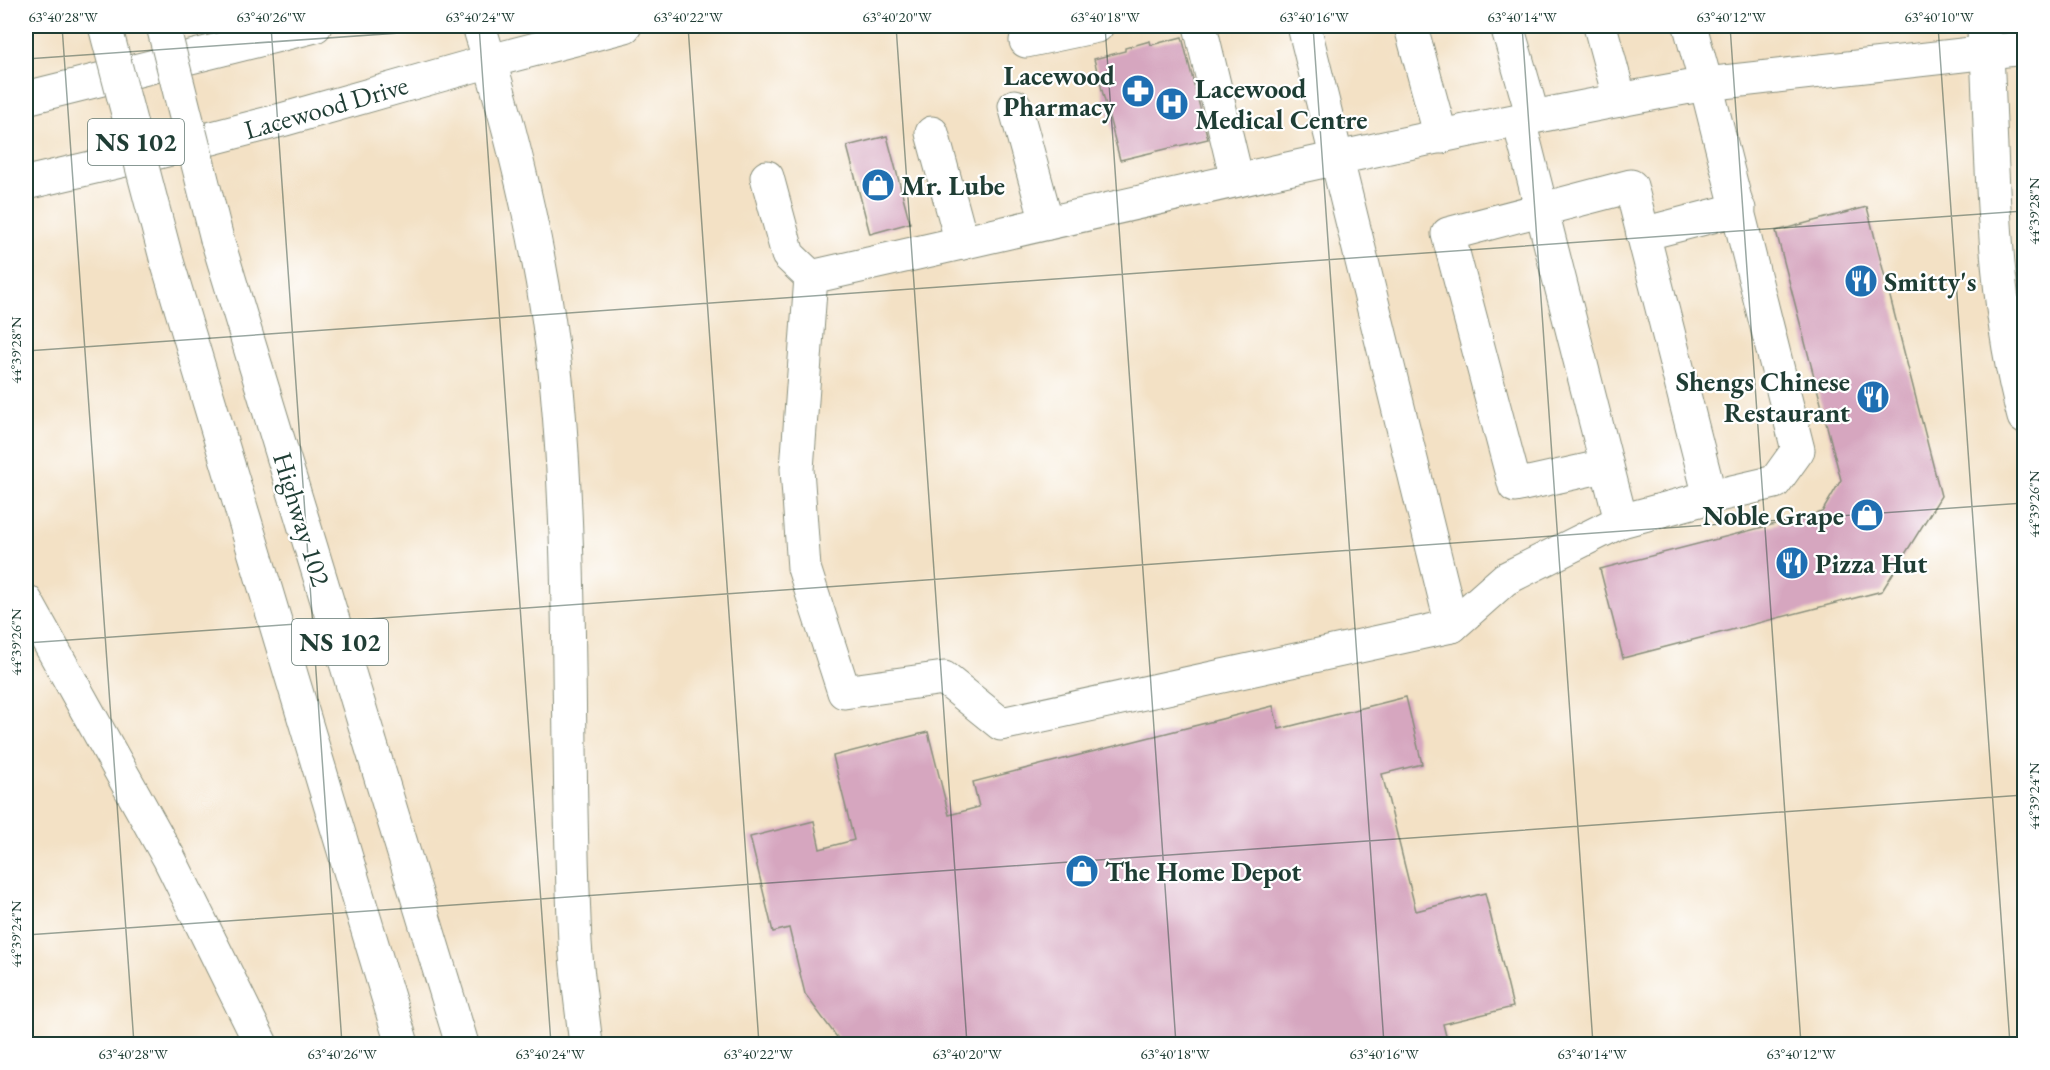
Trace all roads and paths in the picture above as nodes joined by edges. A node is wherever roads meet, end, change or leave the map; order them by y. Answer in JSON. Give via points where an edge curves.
{"nodes":[{"id":1,"x":105,"y":26,"type":"edge"},
{"id":2,"x":164,"y":26,"type":"edge"},
{"id":3,"x":315,"y":26,"type":"edge"},
{"id":4,"x":479,"y":26,"type":"edge"},
{"id":5,"x":625,"y":26,"type":"edge"},
{"id":6,"x":1097,"y":26,"type":"edge"},
{"id":7,"x":1200,"y":26,"type":"edge"},
{"id":8,"x":1304,"y":26,"type":"edge"},
{"id":9,"x":1415,"y":26,"type":"edge"},
{"id":10,"x":1507,"y":26,"type":"edge"},
{"id":11,"x":1600,"y":26,"type":"edge"},
{"id":12,"x":1690,"y":26,"type":"edge"},
{"id":13,"x":1985,"y":39,"type":"edge"},
{"id":14,"x":1026,"y":41,"type":"dead end"},
{"id":15,"x":2025,"y":48,"type":"edge"},
{"id":16,"x":490,"y":60,"type":"junction"},
{"id":17,"x":1706,"y":84,"type":"junction"},
{"id":18,"x":26,"y":98,"type":"edge"},
{"id":19,"x":1620,"y":100,"type":"junction"},
{"id":20,"x":1015,"y":106,"type":"dead end"},
{"id":21,"x":1526,"y":119,"type":"junction"},
{"id":22,"x":932,"y":133,"type":"dead end"},
{"id":23,"x":1441,"y":136,"type":"junction"},
{"id":24,"x":1338,"y":157,"type":"junction"},
{"id":25,"x":766,"y":177,"type":"dead end"},
{"id":26,"x":1237,"y":180,"type":"junction"},
{"id":27,"x":26,"y":183,"type":"edge"},
{"id":28,"x":1541,"y":209,"type":"junction"},
{"id":29,"x":1739,"y":209,"type":"junction"},
{"id":30,"x":1047,"y":224,"type":"junction"},
{"id":31,"x":1643,"y":234,"type":"junction"},
{"id":32,"x":962,"y":243,"type":"junction"},
{"id":33,"x":811,"y":277,"type":"junction"},
{"id":34,"x":2025,"y":417,"type":"edge"},
{"id":35,"x":1605,"y":466,"type":"junction"},
{"id":36,"x":1710,"y":497,"type":"junction"},
{"id":37,"x":1621,"y":521,"type":"junction"},
{"id":38,"x":26,"y":601,"type":"edge"},
{"id":39,"x":1452,"y":626,"type":"junction"},
{"id":40,"x":261,"y":1044,"type":"edge"},
{"id":41,"x":402,"y":1044,"type":"edge"},
{"id":42,"x":462,"y":1044,"type":"edge"},
{"id":43,"x":586,"y":1044,"type":"edge"}],
"edges":[{"from":1,"to":41,"type":"main road","name":"Highway 102","number":"NS 102","bridge":true,"via":[[166,258]]},
{"from":2,"to":42,"type":"main road","name":"Highway 102","number":"NS 102","bridge":true,"via":[[217,239]]},
{"from":3,"to":18,"type":"main road"},
{"from":4,"to":16,"type":"main road"},
{"from":5,"to":16,"type":"main road","name":"Lacewood Drive"},
{"from":6,"to":14,"type":"main road"},
{"from":7,"to":26,"type":"main road"},
{"from":8,"to":24,"type":"main road"},
{"from":9,"to":23,"type":"main road","via":[[1411,27]]},
{"from":10,"to":21,"type":"main road"},
{"from":11,"to":19,"type":"main road"},
{"from":12,"to":17,"type":"main road"},
{"from":13,"to":15,"type":"main road"},
{"from":13,"to":17,"type":"main road"},
{"from":13,"to":34,"type":"main road","via":[[1998,266],[2014,378]]},
{"from":16,"to":27,"type":"main road","name":"Lacewood Drive","via":[[274,122]]},
{"from":16,"to":43,"type":"main road","via":[[515,150],[539,263],[556,388],[564,512],[575,944]]},
{"from":17,"to":19,"type":"main road"},
{"from":17,"to":29,"type":"main road"},
{"from":19,"to":21,"type":"main road"},
{"from":20,"to":30,"type":"main road"},
{"from":21,"to":23,"type":"main road"},
{"from":21,"to":28,"type":"main road"},
{"from":22,"to":32,"type":"main road"},
{"from":23,"to":24,"type":"main road"},
{"from":24,"to":26,"type":"main road"},
{"from":24,"to":39,"type":"main road"},
{"from":25,"to":33,"type":"main road","via":[[788,255]]},
{"from":26,"to":30,"type":"main road"},
{"from":28,"to":31,"type":"main road","via":[[1631,186]]},
{"from":28,"to":35,"type":"main road"},
{"from":28,"to":35,"type":"main road","via":[[1448,234],[1515,486]]},
{"from":29,"to":31,"type":"main road"},
{"from":29,"to":36,"type":"main road","via":[[1798,450],[1775,482]]},
{"from":30,"to":32,"type":"main road"},
{"from":31,"to":36,"type":"main road"},
{"from":32,"to":33,"type":"main road"},
{"from":33,"to":39,"type":"main road","via":[[797,469],[803,557],[844,692],[944,678],[1001,724]]},
{"from":35,"to":37,"type":"main road"},
{"from":36,"to":37,"type":"main road"},
{"from":37,"to":39,"type":"main road","via":[[1504,579]]},
{"from":38,"to":40,"type":"main road","via":[[169,858]]}]}
